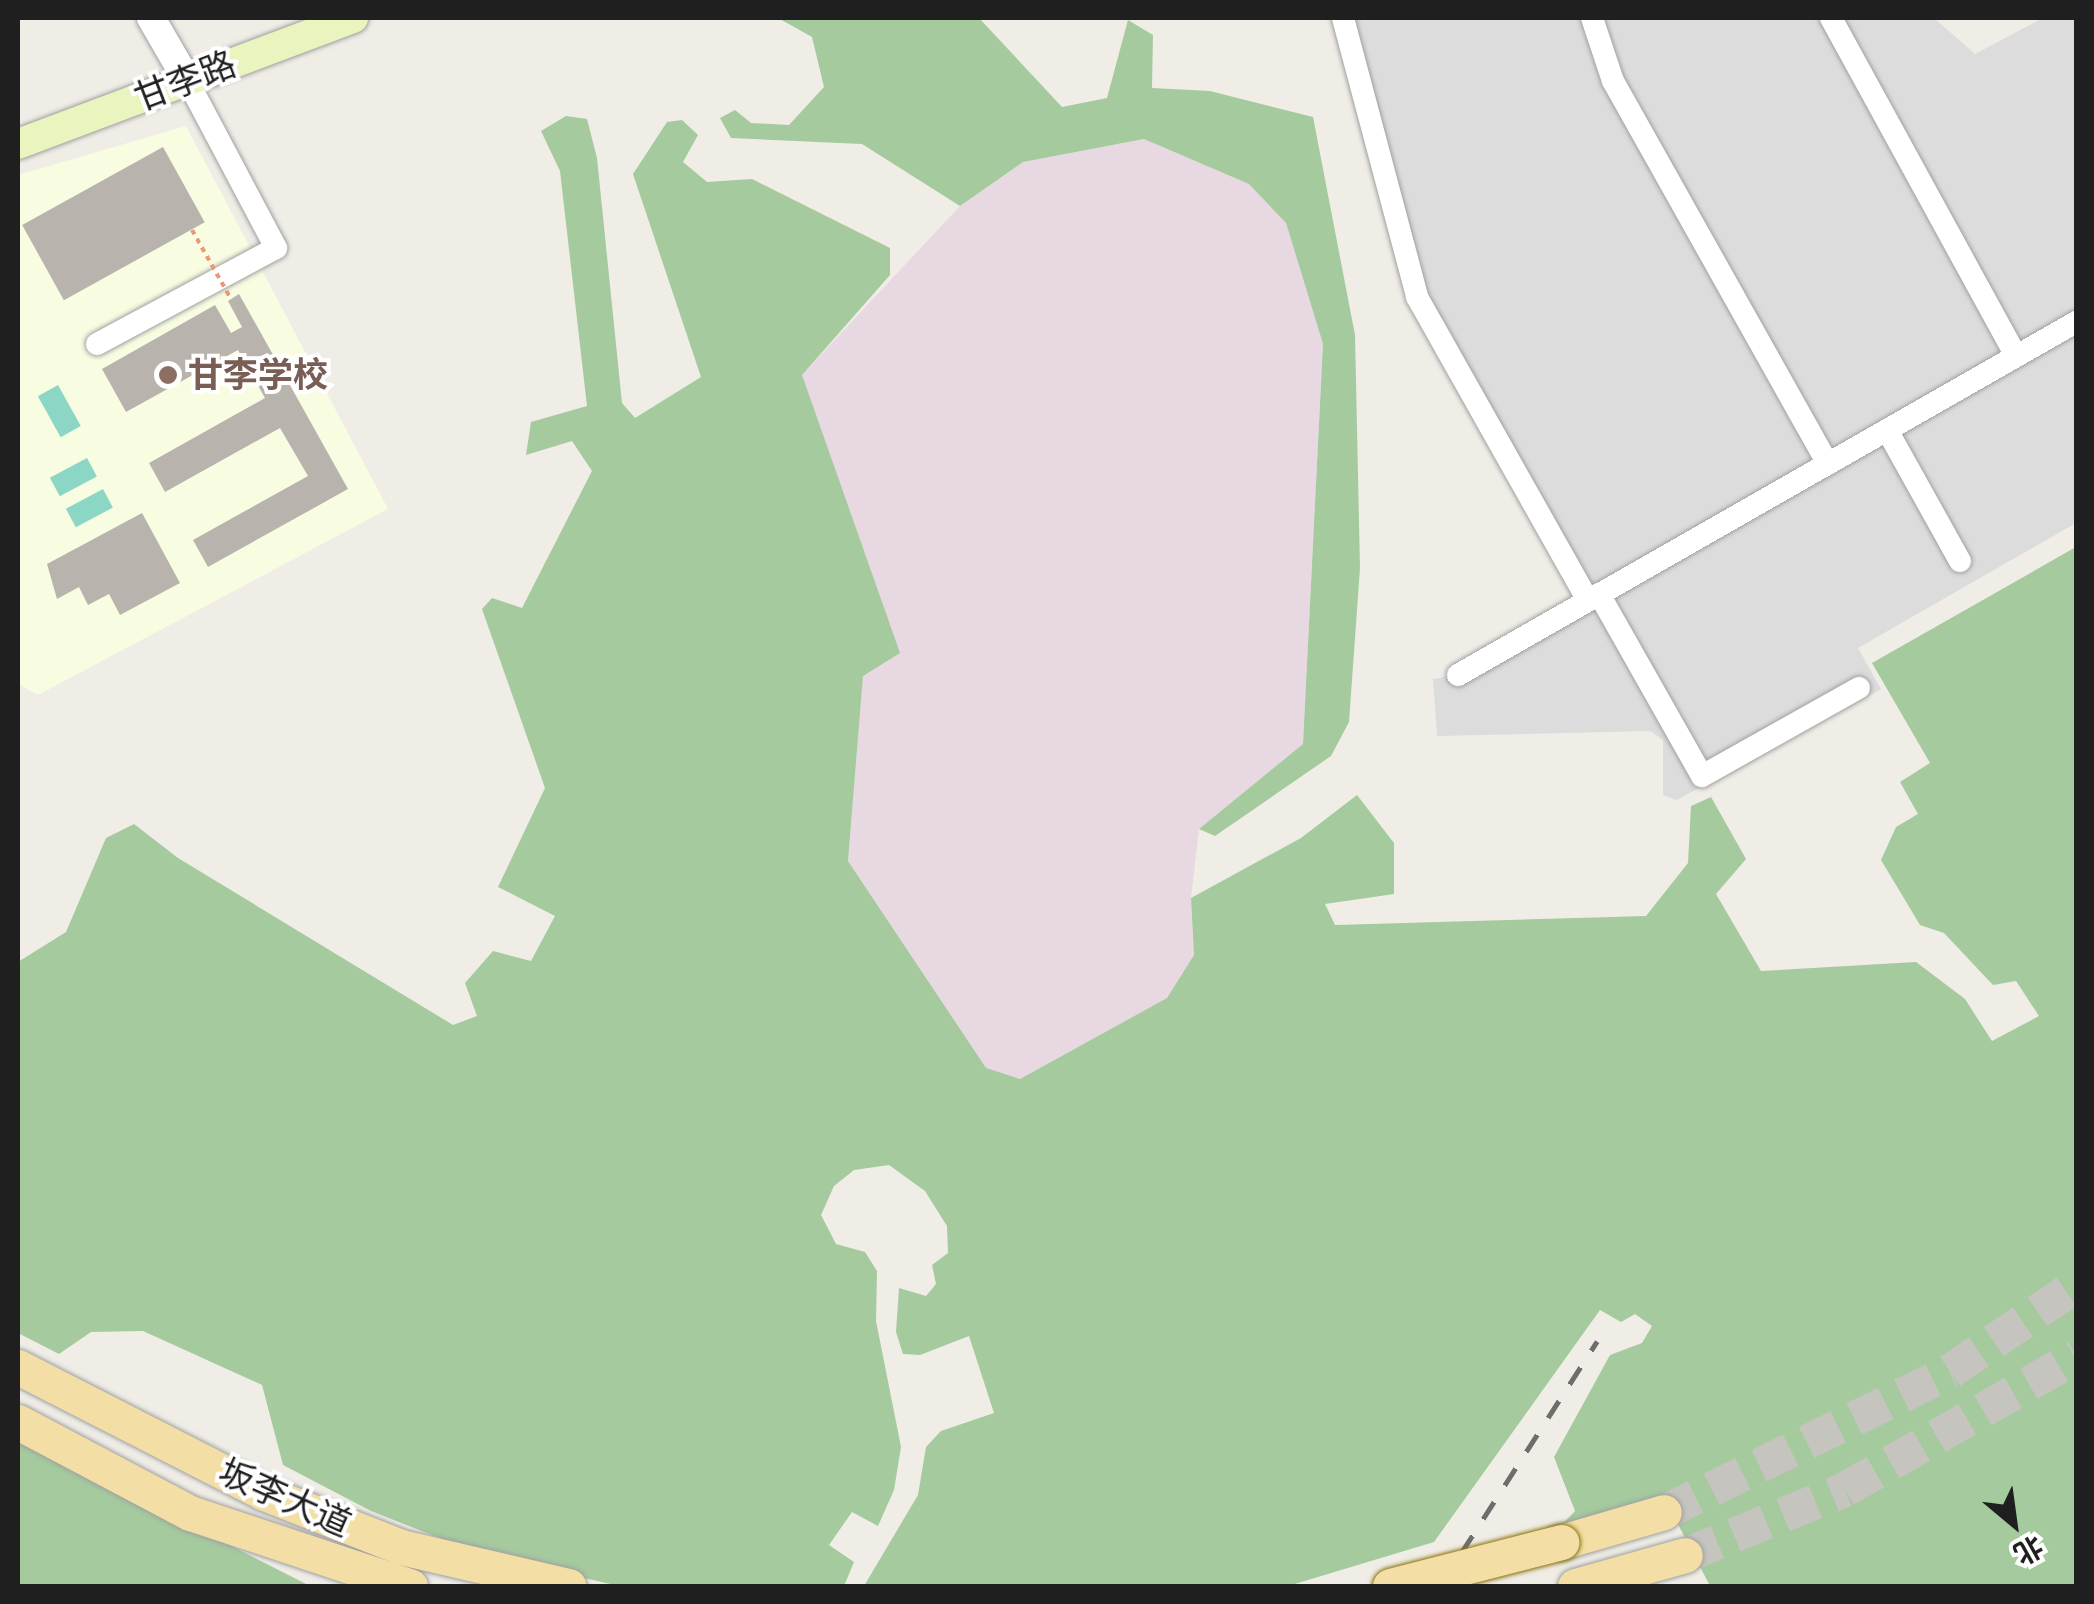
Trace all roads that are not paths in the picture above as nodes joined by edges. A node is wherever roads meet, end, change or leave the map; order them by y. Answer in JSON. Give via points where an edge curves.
{"nodes":[{"id":1,"x":150,"y":18,"type":"edge"},
{"id":2,"x":294,"y":18,"type":"edge"},
{"id":3,"x":353,"y":18,"type":"edge"},
{"id":4,"x":1344,"y":18,"type":"edge"},
{"id":5,"x":1592,"y":18,"type":"edge"},
{"id":6,"x":1831,"y":18,"type":"edge"},
{"id":7,"x":182,"y":71,"type":"junction"},
{"id":8,"x":18,"y":121,"type":"edge"},
{"id":9,"x":18,"y":144,"type":"edge"},
{"id":10,"x":2076,"y":322,"type":"edge"},
{"id":11,"x":98,"y":344,"type":"dead end"},
{"id":12,"x":2016,"y":356,"type":"junction"},
{"id":13,"x":1887,"y":430,"type":"junction"},
{"id":14,"x":1828,"y":464,"type":"junction"},
{"id":15,"x":1960,"y":561,"type":"dead end"},
{"id":16,"x":1593,"y":597,"type":"junction"},
{"id":17,"x":1458,"y":675,"type":"dead end"},
{"id":18,"x":1859,"y":688,"type":"dead end"},
{"id":19,"x":18,"y":1368,"type":"edge"},
{"id":20,"x":18,"y":1422,"type":"edge"},
{"id":21,"x":1664,"y":1512,"type":"tunnel mouth"},
{"id":22,"x":1685,"y":1555,"type":"tunnel mouth"},
{"id":23,"x":410,"y":1586,"type":"edge"},
{"id":24,"x":568,"y":1586,"type":"edge"},
{"id":25,"x":1390,"y":1586,"type":"edge"},
{"id":26,"x":1576,"y":1586,"type":"edge"}],
"edges":[{"from":1,"to":7,"type":"street"},
{"from":2,"to":7,"type":"main road","name":"甘李路"},
{"from":3,"to":7,"type":"main road","name":"甘李路"},
{"from":4,"to":16,"type":"street","via":[[1410,280]]},
{"from":5,"to":14,"type":"street","via":[[1612,81]]},
{"from":6,"to":12,"type":"street"},
{"from":7,"to":8,"type":"main road","name":"甘李路"},
{"from":7,"to":9,"type":"main road","name":"甘李路"},
{"from":7,"to":11,"type":"street","via":[[276,248]]},
{"from":10,"to":12,"type":"street"},
{"from":12,"to":13,"type":"street"},
{"from":13,"to":14,"type":"street"},
{"from":13,"to":15,"type":"street"},
{"from":14,"to":16,"type":"street"},
{"from":16,"to":17,"type":"street"},
{"from":16,"to":18,"type":"street","via":[[1702,776]]},
{"from":19,"to":24,"type":"main road","name":"坂李大道","via":[[264,1493],[401,1547]]},
{"from":20,"to":23,"type":"main road","name":"坂李大道","via":[[190,1513]]},
{"from":21,"to":25,"type":"main road","bridge":true},
{"from":22,"to":26,"type":"main road"}]}
